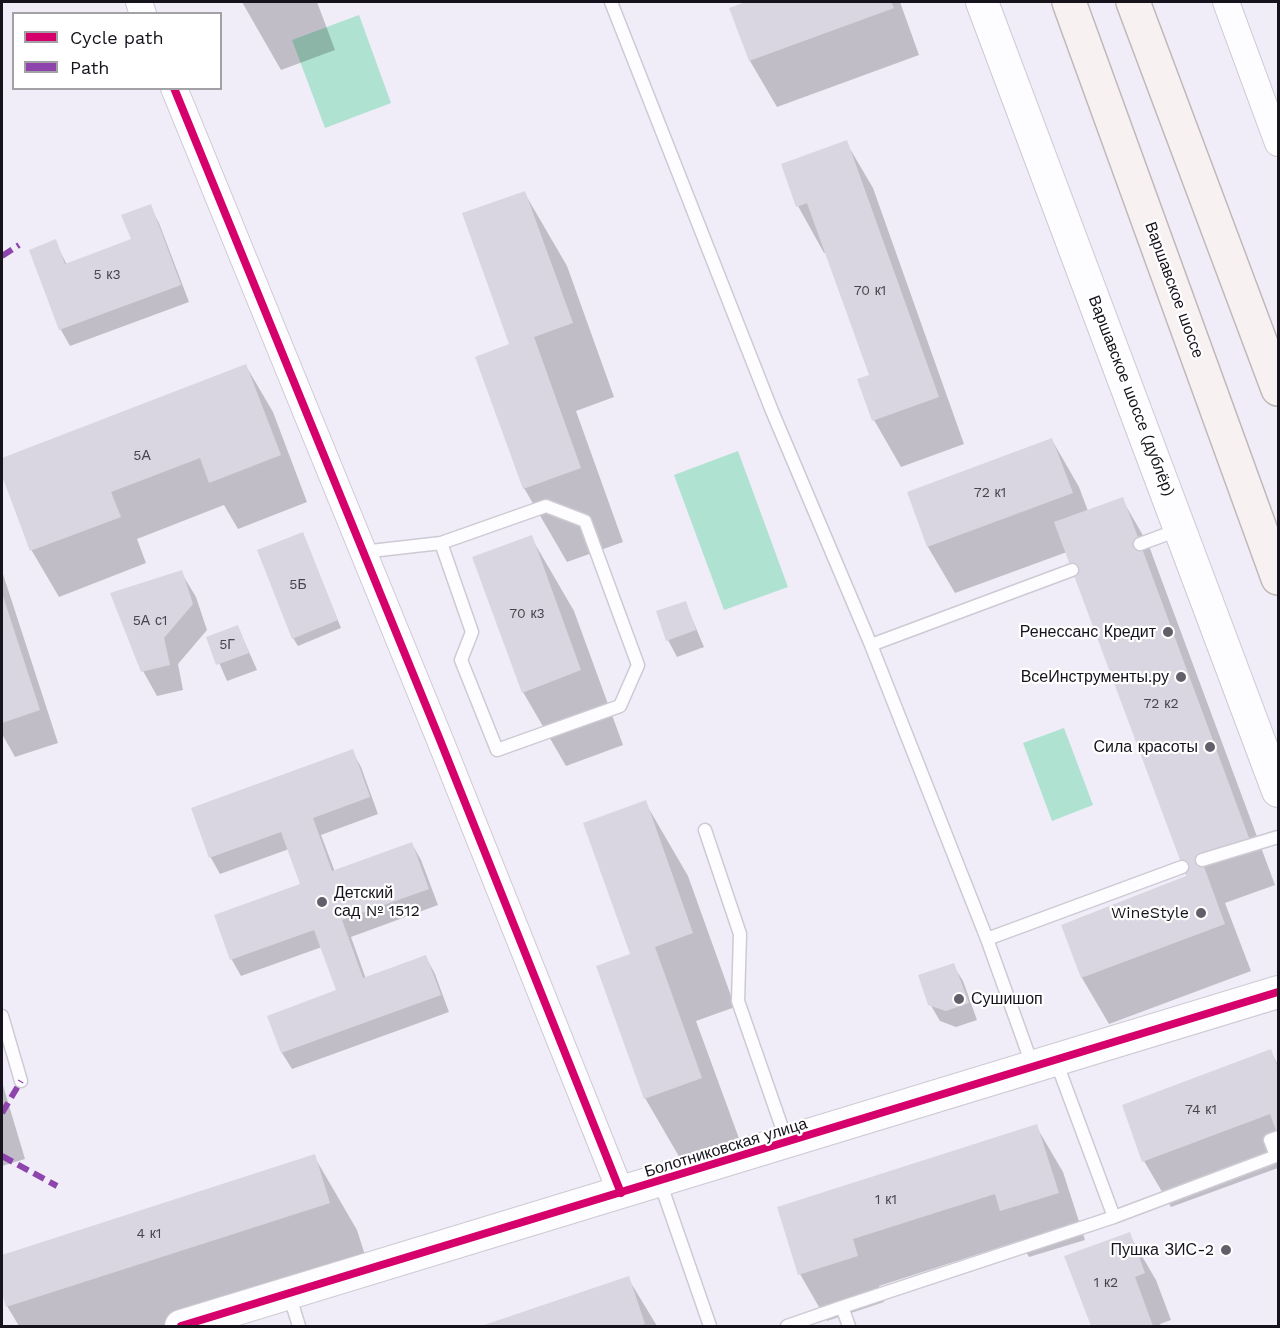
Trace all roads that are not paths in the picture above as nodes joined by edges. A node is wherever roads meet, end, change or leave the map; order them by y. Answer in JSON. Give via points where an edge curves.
{"nodes":[{"id":1,"x":611,"y":2,"type":"edge"},
{"id":2,"x":982,"y":2,"type":"edge"},
{"id":3,"x":1069,"y":2,"type":"edge"},
{"id":4,"x":1226,"y":2,"type":"edge"},
{"id":5,"x":1135,"y":3,"type":"edge"},
{"id":6,"x":175,"y":90,"type":"edge"},
{"id":7,"x":1278,"y":143,"type":"edge"},
{"id":8,"x":1278,"y":389,"type":"edge"},
{"id":9,"x":1180,"y":529,"type":"junction"},
{"id":10,"x":441,"y":543,"type":"junction"},
{"id":11,"x":1140,"y":544,"type":"dead end"},
{"id":12,"x":362,"y":552,"type":"junction"},
{"id":13,"x":1072,"y":570,"type":"dead end"},
{"id":14,"x":1278,"y":578,"type":"edge"},
{"id":15,"x":872,"y":645,"type":"junction"},
{"id":16,"x":1278,"y":791,"type":"edge"},
{"id":17,"x":705,"y":830,"type":"dead end"},
{"id":18,"x":1278,"y":837,"type":"edge"},
{"id":19,"x":1202,"y":860,"type":"dead end"},
{"id":20,"x":1182,"y":867,"type":"dead end"},
{"id":21,"x":987,"y":939,"type":"junction"},
{"id":22,"x":1278,"y":992,"type":"edge"},
{"id":23,"x":2,"y":1016,"type":"edge"},
{"id":24,"x":1044,"y":1065,"type":"junction"},
{"id":25,"x":21,"y":1081,"type":"dead end"},
{"id":26,"x":1278,"y":1137,"type":"edge"},
{"id":27,"x":787,"y":1143,"type":"junction"},
{"id":28,"x":1277,"y":1160,"type":"edge"},
{"id":29,"x":660,"y":1182,"type":"junction"},
{"id":30,"x":621,"y":1193,"type":"junction"},
{"id":31,"x":1114,"y":1217,"type":"junction"},
{"id":32,"x":289,"y":1294,"type":"junction"},
{"id":33,"x":842,"y":1308,"type":"junction"},
{"id":34,"x":181,"y":1326,"type":"edge"},
{"id":35,"x":299,"y":1326,"type":"edge"},
{"id":36,"x":710,"y":1326,"type":"edge"},
{"id":37,"x":787,"y":1326,"type":"edge"},
{"id":38,"x":849,"y":1326,"type":"edge"}],
"edges":[{"from":1,"to":15,"type":"lane","via":[[772,411]]},
{"from":2,"to":9,"type":"street","name":"Варшавское шоссе (дублёр)"},
{"from":3,"to":14,"type":"main road","name":"Варшавское шоссе"},
{"from":4,"to":7,"type":"street"},
{"from":5,"to":8,"type":"main road"},
{"from":6,"to":12,"type":"street"},
{"from":9,"to":11,"type":"lane"},
{"from":9,"to":16,"type":"street","name":"Варшавское шоссе (дублёр)"},
{"from":10,"to":10,"type":"lane","via":[[546,506],[585,521],[638,665],[620,705],[496,750],[461,660],[472,632]]},
{"from":10,"to":12,"type":"lane"},
{"from":12,"to":30,"type":"street"},
{"from":13,"to":15,"type":"lane"},
{"from":15,"to":21,"type":"lane"},
{"from":17,"to":27,"type":"lane","via":[[740,934],[738,1001]]},
{"from":18,"to":19,"type":"lane"},
{"from":20,"to":21,"type":"lane"},
{"from":21,"to":24,"type":"lane"},
{"from":22,"to":24,"type":"street","name":"Болотниковская улица"},
{"from":23,"to":25,"type":"lane"},
{"from":24,"to":27,"type":"street","name":"Болотниковская улица"},
{"from":24,"to":31,"type":"lane"},
{"from":26,"to":28,"type":"lane","via":[[1270,1140]]},
{"from":27,"to":29,"type":"street","name":"Болотниковская улица"},
{"from":28,"to":31,"type":"lane"},
{"from":29,"to":30,"type":"street","name":"Болотниковская улица"},
{"from":29,"to":36,"type":"lane"},
{"from":30,"to":32,"type":"street","name":"Болотниковская улица"},
{"from":31,"to":33,"type":"lane"},
{"from":32,"to":34,"type":"street","name":"Болотниковская улица"},
{"from":32,"to":35,"type":"lane"},
{"from":33,"to":37,"type":"lane"},
{"from":33,"to":38,"type":"lane"}]}
